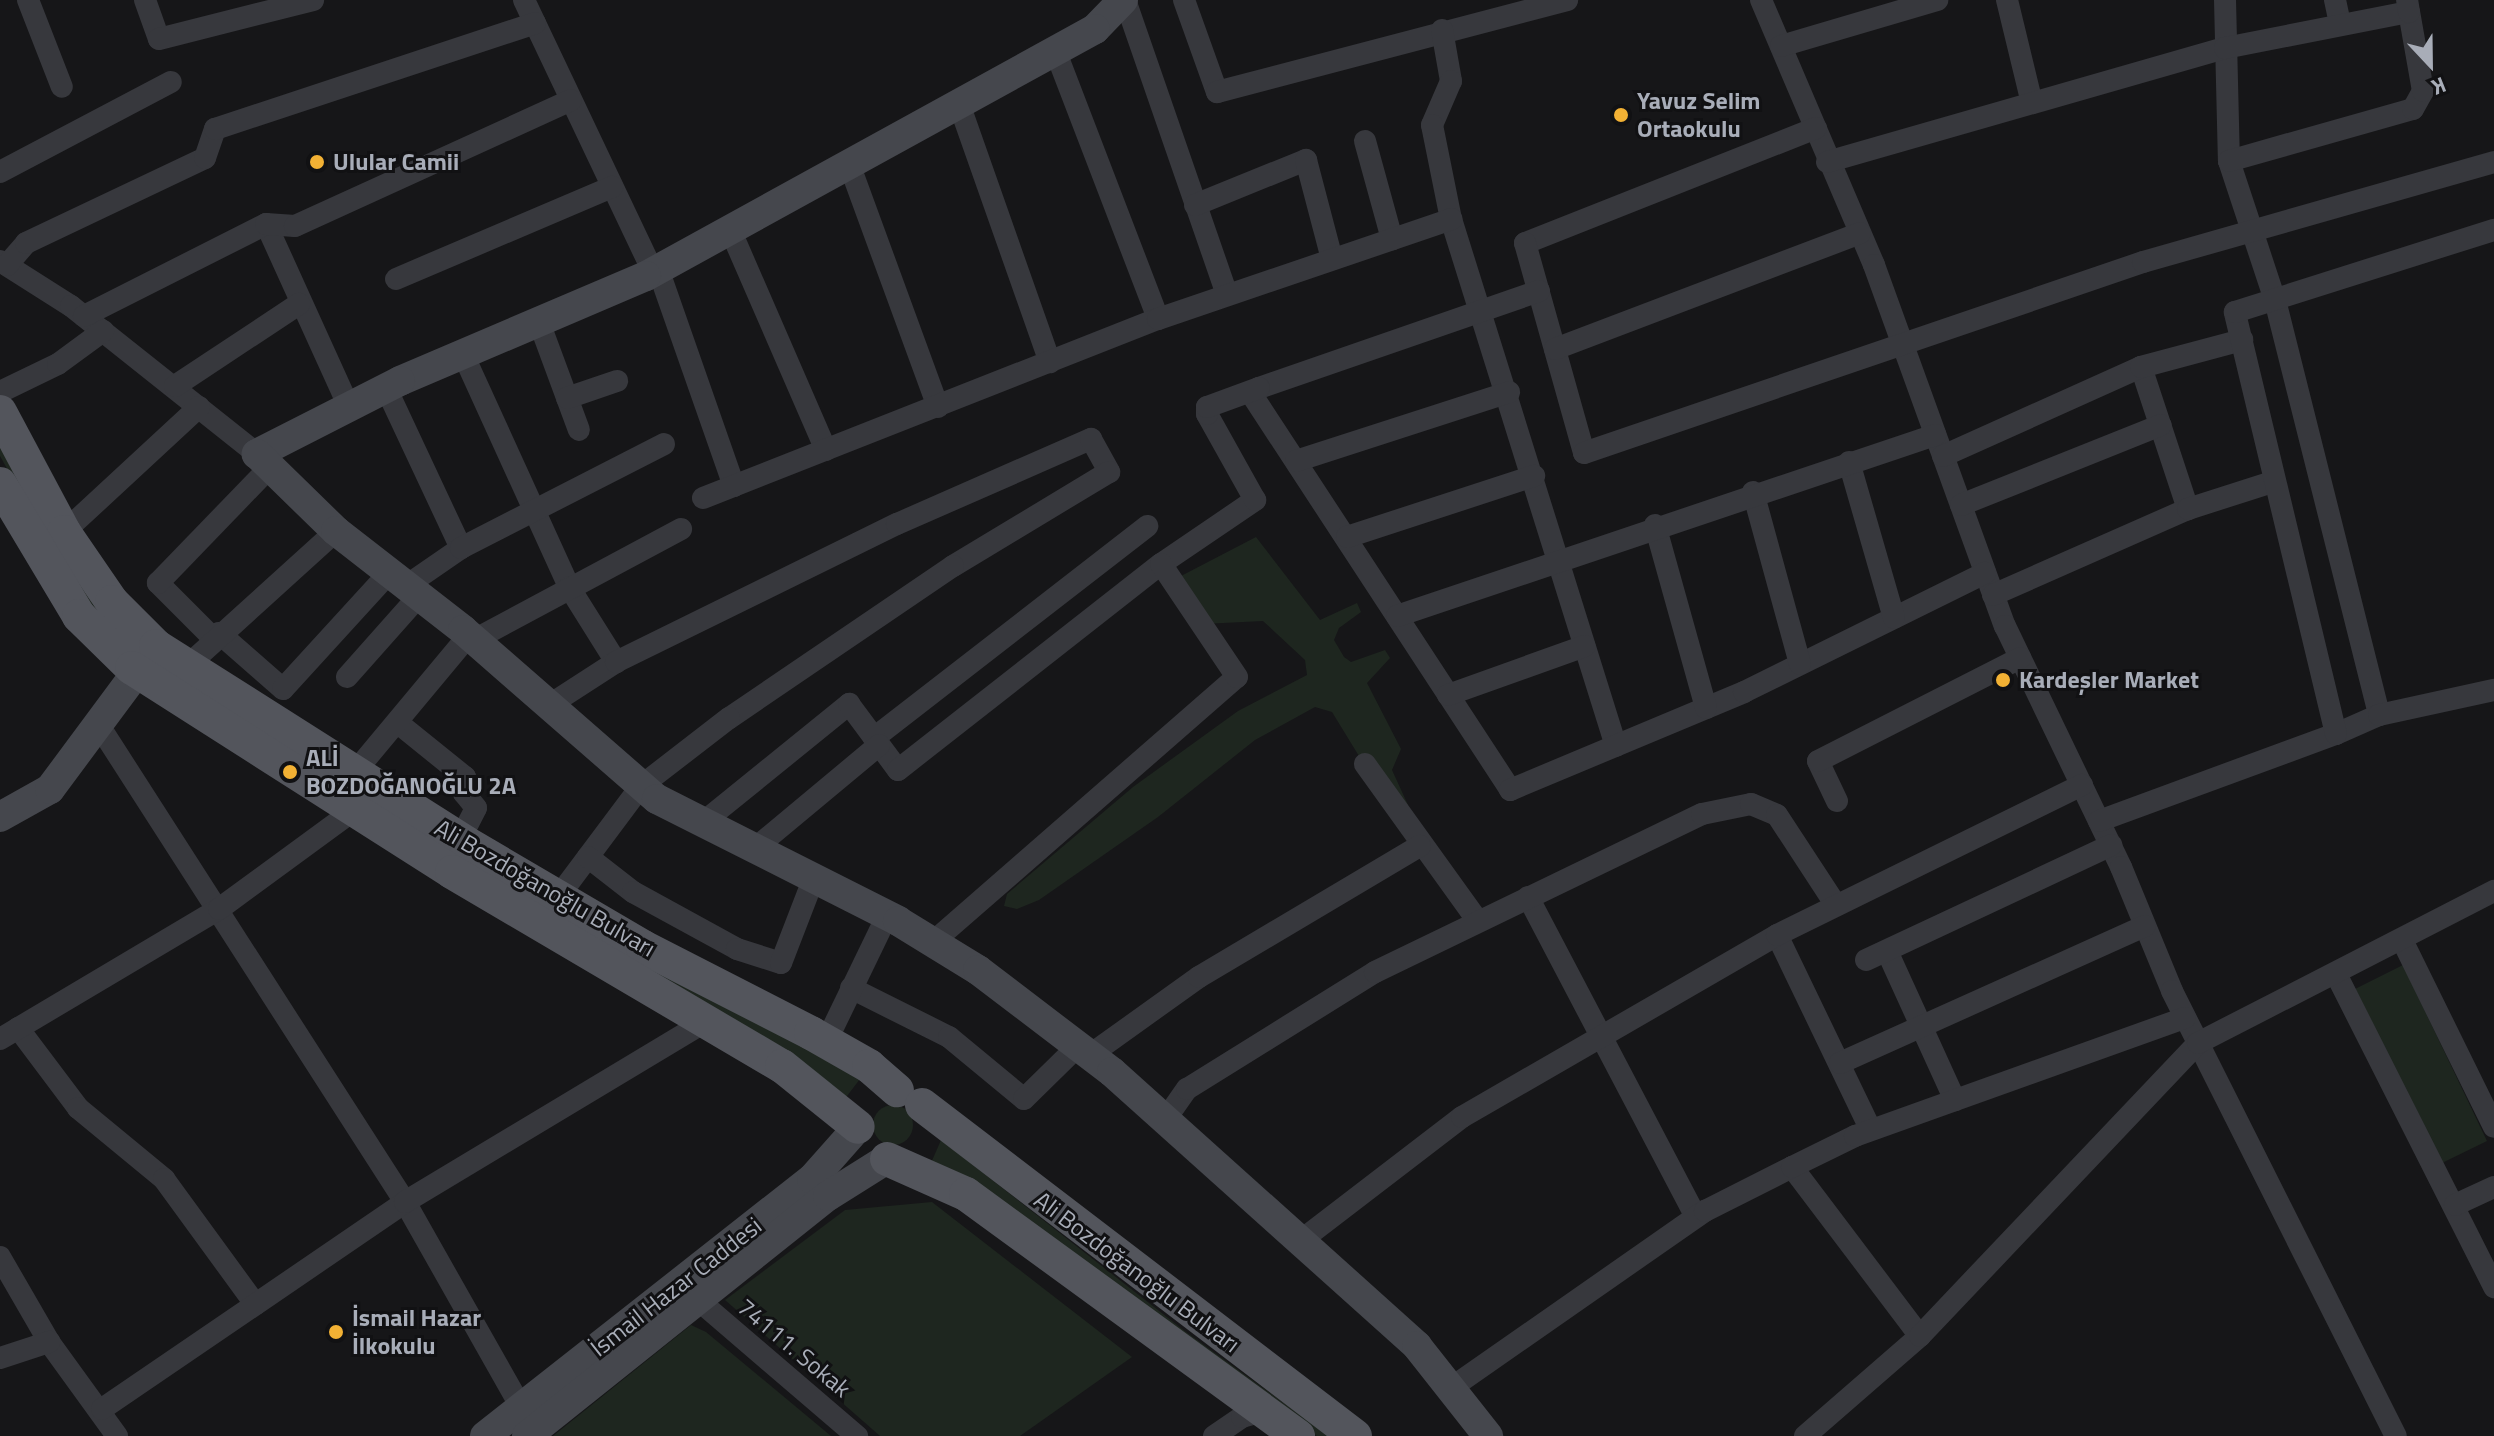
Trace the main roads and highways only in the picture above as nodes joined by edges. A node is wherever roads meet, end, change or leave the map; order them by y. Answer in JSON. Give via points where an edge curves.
{"nodes":[{"id":1,"x":0,"y":412,"type":"edge"},
{"id":2,"x":1,"y":489,"type":"edge"},
{"id":3,"x":910,"y":1097,"type":"junction"},
{"id":4,"x":858,"y":1127,"type":"junction"},
{"id":5,"x":887,"y":1159,"type":"junction"},
{"id":6,"x":1298,"y":1436,"type":"edge"},
{"id":7,"x":1355,"y":1436,"type":"edge"}],
"edges":[{"from":1,"to":3,"type":"main road","name":"Ali Bozdoğanoğlu Bulvarı","via":[[64,532],[112,602],[156,646],[558,897],[826,1042]]},
{"from":2,"to":4,"type":"main road","name":"Ali Bozdoğanoğlu Bulvarı","via":[[79,616],[137,672],[353,811],[800,1077]]},
{"from":3,"to":4,"type":"main road","via":[[871,1097]]},
{"from":3,"to":5,"type":"main road","via":[[925,1138],[910,1155]]},
{"from":3,"to":7,"type":"main road","name":"Ali Bozdoğanoğlu Bulvarı"},
{"from":4,"to":5,"type":"main road","via":[[867,1148]]},
{"from":5,"to":6,"type":"main road","name":"Ali Bozdoğanoğlu Bulvarı","via":[[966,1194]]}]}
